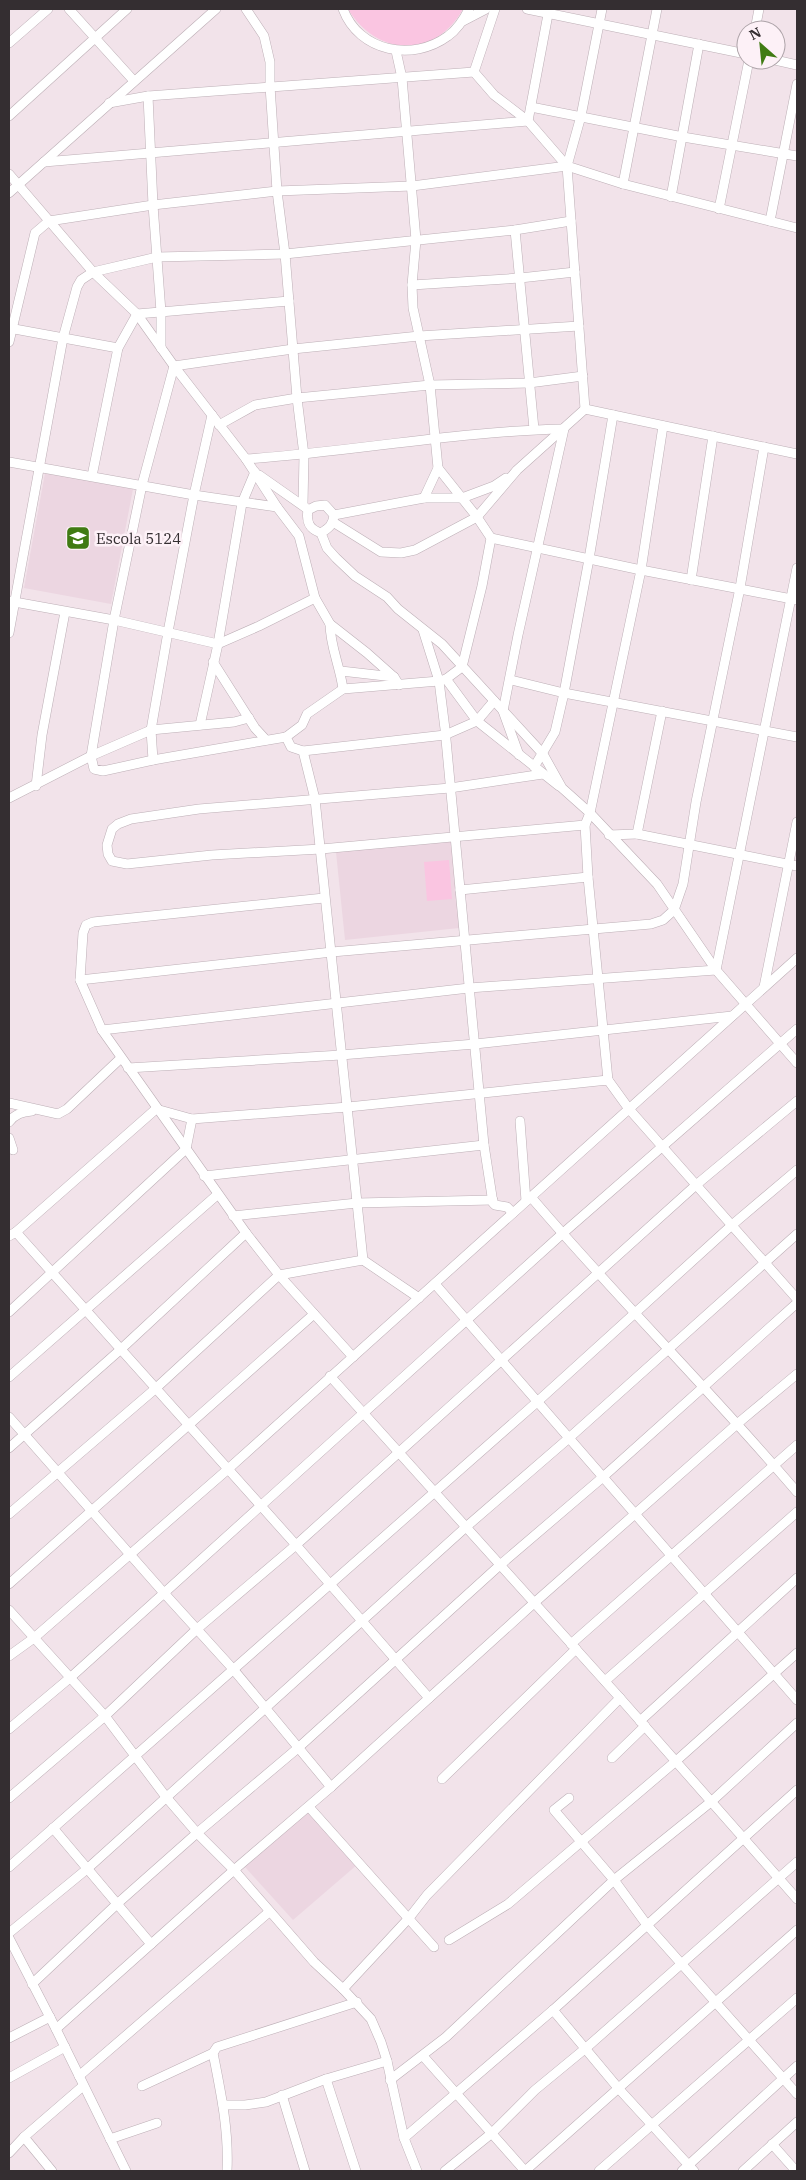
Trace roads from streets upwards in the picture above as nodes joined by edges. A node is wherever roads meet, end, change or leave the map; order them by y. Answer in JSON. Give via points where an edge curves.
{"nodes":[{"id":1,"x":48,"y":9,"type":"edge"},
{"id":2,"x":69,"y":9,"type":"edge"},
{"id":3,"x":127,"y":9,"type":"edge"},
{"id":4,"x":216,"y":9,"type":"edge"},
{"id":5,"x":246,"y":9,"type":"edge"},
{"id":6,"x":343,"y":9,"type":"edge"},
{"id":7,"x":469,"y":9,"type":"edge"},
{"id":8,"x":486,"y":9,"type":"edge"},
{"id":9,"x":495,"y":9,"type":"edge"},
{"id":10,"x":527,"y":9,"type":"edge"},
{"id":11,"x":602,"y":9,"type":"edge"},
{"id":12,"x":657,"y":9,"type":"edge"},
{"id":13,"x":549,"y":11,"type":"edge"},
{"id":14,"x":463,"y":21,"type":"junction"},
{"id":15,"x":599,"y":24,"type":"junction"},
{"id":16,"x":652,"y":35,"type":"junction"},
{"id":17,"x":95,"y":37,"type":"junction"},
{"id":18,"x":9,"y":43,"type":"edge"},
{"id":19,"x":699,"y":44,"type":"junction"},
{"id":20,"x":396,"y":51,"type":"junction"},
{"id":21,"x":736,"y":52,"type":"edge"},
{"id":22,"x":747,"y":70,"type":"edge"},
{"id":23,"x":474,"y":72,"type":"junction"},
{"id":24,"x":402,"y":78,"type":"junction"},
{"id":25,"x":134,"y":81,"type":"junction"},
{"id":26,"x":797,"y":84,"type":"edge"},
{"id":27,"x":270,"y":86,"type":"junction"},
{"id":28,"x":148,"y":96,"type":"junction"},
{"id":29,"x":109,"y":104,"type":"junction"},
{"id":30,"x":531,"y":107,"type":"junction"},
{"id":31,"x":9,"y":116,"type":"edge"},
{"id":32,"x":581,"y":116,"type":"junction"},
{"id":33,"x":528,"y":122,"type":"junction"},
{"id":34,"x":634,"y":128,"type":"junction"},
{"id":35,"x":407,"y":132,"type":"junction"},
{"id":36,"x":683,"y":137,"type":"junction"},
{"id":37,"x":274,"y":144,"type":"junction"},
{"id":38,"x":731,"y":145,"type":"junction"},
{"id":39,"x":150,"y":153,"type":"junction"},
{"id":40,"x":784,"y":154,"type":"junction"},
{"id":41,"x":797,"y":156,"type":"edge"},
{"id":42,"x":44,"y":162,"type":"junction"},
{"id":43,"x":566,"y":166,"type":"junction"},
{"id":44,"x":9,"y":174,"type":"edge"},
{"id":45,"x":623,"y":184,"type":"junction"},
{"id":46,"x":18,"y":185,"type":"junction"},
{"id":47,"x":412,"y":186,"type":"junction"},
{"id":48,"x":277,"y":191,"type":"junction"},
{"id":49,"x":9,"y":193,"type":"edge"},
{"id":50,"x":671,"y":196,"type":"junction"},
{"id":51,"x":153,"y":205,"type":"junction"},
{"id":52,"x":719,"y":209,"type":"junction"},
{"id":53,"x":49,"y":221,"type":"junction"},
{"id":54,"x":571,"y":221,"type":"junction"},
{"id":55,"x":770,"y":221,"type":"junction"},
{"id":56,"x":797,"y":228,"type":"edge"},
{"id":57,"x":516,"y":230,"type":"junction"},
{"id":58,"x":416,"y":240,"type":"junction"},
{"id":59,"x":285,"y":254,"type":"junction"},
{"id":60,"x":156,"y":257,"type":"junction"},
{"id":61,"x":93,"y":272,"type":"junction"},
{"id":62,"x":575,"y":272,"type":"junction"},
{"id":63,"x":520,"y":278,"type":"junction"},
{"id":64,"x":412,"y":285,"type":"junction"},
{"id":65,"x":289,"y":301,"type":"junction"},
{"id":66,"x":161,"y":312,"type":"junction"},
{"id":67,"x":137,"y":314,"type":"junction"},
{"id":68,"x":579,"y":326,"type":"junction"},
{"id":69,"x":10,"y":328,"type":"edge"},
{"id":70,"x":524,"y":331,"type":"junction"},
{"id":71,"x":420,"y":336,"type":"junction"},
{"id":72,"x":64,"y":338,"type":"junction"},
{"id":73,"x":9,"y":342,"type":"edge"},
{"id":74,"x":118,"y":348,"type":"junction"},
{"id":75,"x":161,"y":348,"type":"junction"},
{"id":76,"x":293,"y":349,"type":"junction"},
{"id":77,"x":174,"y":366,"type":"junction"},
{"id":78,"x":583,"y":376,"type":"junction"},
{"id":79,"x":529,"y":383,"type":"junction"},
{"id":80,"x":430,"y":385,"type":"junction"},
{"id":81,"x":297,"y":398,"type":"junction"},
{"id":82,"x":585,"y":410,"type":"junction"},
{"id":83,"x":212,"y":415,"type":"junction"},
{"id":84,"x":613,"y":415,"type":"junction"},
{"id":85,"x":219,"y":425,"type":"junction"},
{"id":86,"x":663,"y":426,"type":"junction"},
{"id":87,"x":534,"y":429,"type":"junction"},
{"id":88,"x":564,"y":429,"type":"junction"},
{"id":89,"x":713,"y":436,"type":"junction"},
{"id":90,"x":435,"y":438,"type":"junction"},
{"id":91,"x":764,"y":447,"type":"junction"},
{"id":92,"x":797,"y":454,"type":"edge"},
{"id":93,"x":304,"y":455,"type":"junction"},
{"id":94,"x":246,"y":459,"type":"junction"},
{"id":95,"x":9,"y":462,"type":"edge"},
{"id":96,"x":40,"y":467,"type":"junction"},
{"id":97,"x":438,"y":468,"type":"junction"},
{"id":98,"x":517,"y":470,"type":"junction"},
{"id":99,"x":255,"y":472,"type":"junction"},
{"id":100,"x":92,"y":476,"type":"junction"},
{"id":101,"x":142,"y":485,"type":"junction"},
{"id":102,"x":194,"y":495,"type":"junction"},
{"id":103,"x":424,"y":498,"type":"junction"},
{"id":104,"x":462,"y":498,"type":"junction"},
{"id":105,"x":242,"y":503,"type":"junction"},
{"id":106,"x":277,"y":507,"type":"junction"},
{"id":107,"x":306,"y":507,"type":"junction"},
{"id":108,"x":477,"y":517,"type":"junction"},
{"id":109,"x":333,"y":519,"type":"junction"},
{"id":110,"x":321,"y":533,"type":"junction"},
{"id":111,"x":491,"y":538,"type":"junction"},
{"id":112,"x":538,"y":547,"type":"junction"},
{"id":113,"x":589,"y":559,"type":"junction"},
{"id":114,"x":797,"y":568,"type":"edge"},
{"id":115,"x":641,"y":570,"type":"junction"},
{"id":116,"x":691,"y":580,"type":"junction"},
{"id":117,"x":740,"y":588,"type":"junction"},
{"id":118,"x":315,"y":598,"type":"junction"},
{"id":119,"x":795,"y":600,"type":"edge"},
{"id":120,"x":12,"y":602,"type":"edge"},
{"id":121,"x":65,"y":612,"type":"junction"},
{"id":122,"x":114,"y":620,"type":"junction"},
{"id":123,"x":330,"y":624,"type":"junction"},
{"id":124,"x":423,"y":629,"type":"junction"},
{"id":125,"x":168,"y":632,"type":"junction"},
{"id":126,"x":9,"y":633,"type":"edge"},
{"id":127,"x":218,"y":644,"type":"junction"},
{"id":128,"x":214,"y":662,"type":"junction"},
{"id":129,"x":462,"y":667,"type":"junction"},
{"id":130,"x":341,"y":671,"type":"junction"},
{"id":131,"x":442,"y":680,"type":"junction"},
{"id":132,"x":510,"y":680,"type":"junction"},
{"id":133,"x":396,"y":681,"type":"junction"},
{"id":134,"x":343,"y":689,"type":"junction"},
{"id":135,"x":564,"y":693,"type":"junction"},
{"id":136,"x":494,"y":701,"type":"junction"},
{"id":137,"x":613,"y":702,"type":"junction"},
{"id":138,"x":503,"y":711,"type":"junction"},
{"id":139,"x":662,"y":711,"type":"junction"},
{"id":140,"x":249,"y":718,"type":"junction"},
{"id":141,"x":477,"y":721,"type":"junction"},
{"id":142,"x":713,"y":721,"type":"junction"},
{"id":143,"x":200,"y":725,"type":"junction"},
{"id":144,"x":151,"y":730,"type":"junction"},
{"id":145,"x":766,"y":730,"type":"junction"},
{"id":146,"x":445,"y":735,"type":"junction"},
{"id":147,"x":286,"y":737,"type":"junction"},
{"id":148,"x":797,"y":737,"type":"edge"},
{"id":149,"x":266,"y":740,"type":"junction"},
{"id":150,"x":303,"y":751,"type":"junction"},
{"id":151,"x":519,"y":754,"type":"junction"},
{"id":152,"x":543,"y":754,"type":"junction"},
{"id":153,"x":91,"y":756,"type":"junction"},
{"id":154,"x":153,"y":760,"type":"junction"},
{"id":155,"x":534,"y":767,"type":"junction"},
{"id":156,"x":543,"y":774,"type":"junction"},
{"id":157,"x":36,"y":786,"type":"junction"},
{"id":158,"x":450,"y":788,"type":"junction"},
{"id":159,"x":562,"y":788,"type":"junction"},
{"id":160,"x":9,"y":798,"type":"edge"},
{"id":161,"x":315,"y":799,"type":"junction"},
{"id":162,"x":590,"y":813,"type":"junction"},
{"id":163,"x":797,"y":822,"type":"edge"},
{"id":164,"x":585,"y":825,"type":"junction"},
{"id":165,"x":637,"y":834,"type":"junction"},
{"id":166,"x":609,"y":835,"type":"junction"},
{"id":167,"x":455,"y":836,"type":"junction"},
{"id":168,"x":690,"y":844,"type":"junction"},
{"id":169,"x":321,"y":849,"type":"junction"},
{"id":170,"x":740,"y":854,"type":"junction"},
{"id":171,"x":793,"y":865,"type":"edge"},
{"id":172,"x":588,"y":876,"type":"junction"},
{"id":173,"x":460,"y":890,"type":"junction"},
{"id":174,"x":324,"y":898,"type":"junction"},
{"id":175,"x":674,"y":910,"type":"junction"},
{"id":176,"x":593,"y":928,"type":"junction"},
{"id":177,"x":464,"y":940,"type":"junction"},
{"id":178,"x":332,"y":952,"type":"junction"},
{"id":179,"x":797,"y":958,"type":"edge"},
{"id":180,"x":716,"y":970,"type":"junction"},
{"id":181,"x":597,"y":978,"type":"junction"},
{"id":182,"x":80,"y":980,"type":"junction"},
{"id":183,"x":764,"y":987,"type":"junction"},
{"id":184,"x":469,"y":988,"type":"junction"},
{"id":185,"x":337,"y":1002,"type":"junction"},
{"id":186,"x":746,"y":1004,"type":"junction"},
{"id":187,"x":732,"y":1016,"type":"junction"},
{"id":188,"x":602,"y":1029,"type":"junction"},
{"id":189,"x":797,"y":1029,"type":"edge"},
{"id":190,"x":102,"y":1030,"type":"junction"},
{"id":191,"x":475,"y":1044,"type":"junction"},
{"id":192,"x":780,"y":1044,"type":"junction"},
{"id":193,"x":341,"y":1055,"type":"junction"},
{"id":194,"x":121,"y":1058,"type":"junction"},
{"id":195,"x":797,"y":1063,"type":"edge"},
{"id":196,"x":128,"y":1068,"type":"junction"},
{"id":197,"x":608,"y":1080,"type":"junction"},
{"id":198,"x":480,"y":1094,"type":"junction"},
{"id":199,"x":797,"y":1101,"type":"edge"},
{"id":200,"x":9,"y":1103,"type":"edge"},
{"id":201,"x":348,"y":1108,"type":"junction"},
{"id":202,"x":156,"y":1109,"type":"junction"},
{"id":203,"x":629,"y":1109,"type":"junction"},
{"id":204,"x":52,"y":1114,"type":"junction"},
{"id":205,"x":192,"y":1119,"type":"junction"},
{"id":206,"x":520,"y":1121,"type":"dead end"},
{"id":207,"x":9,"y":1122,"type":"edge"},
{"id":208,"x":9,"y":1138,"type":"edge"},
{"id":209,"x":484,"y":1145,"type":"junction"},
{"id":210,"x":662,"y":1145,"type":"junction"},
{"id":211,"x":10,"y":1148,"type":"edge"},
{"id":212,"x":186,"y":1149,"type":"junction"},
{"id":213,"x":352,"y":1161,"type":"junction"},
{"id":214,"x":797,"y":1170,"type":"edge"},
{"id":215,"x":204,"y":1176,"type":"junction"},
{"id":216,"x":696,"y":1185,"type":"junction"},
{"id":217,"x":218,"y":1195,"type":"junction"},
{"id":218,"x":528,"y":1199,"type":"junction"},
{"id":219,"x":493,"y":1200,"type":"junction"},
{"id":220,"x":357,"y":1203,"type":"junction"},
{"id":221,"x":513,"y":1214,"type":"junction"},
{"id":222,"x":233,"y":1216,"type":"junction"},
{"id":223,"x":732,"y":1225,"type":"junction"},
{"id":224,"x":246,"y":1233,"type":"junction"},
{"id":225,"x":12,"y":1234,"type":"edge"},
{"id":226,"x":562,"y":1234,"type":"junction"},
{"id":227,"x":797,"y":1234,"type":"edge"},
{"id":228,"x":363,"y":1260,"type":"junction"},
{"id":229,"x":765,"y":1262,"type":"junction"},
{"id":230,"x":51,"y":1273,"type":"junction"},
{"id":231,"x":279,"y":1274,"type":"junction"},
{"id":232,"x":597,"y":1274,"type":"junction"},
{"id":233,"x":435,"y":1284,"type":"junction"},
{"id":234,"x":419,"y":1298,"type":"junction"},
{"id":235,"x":797,"y":1298,"type":"edge"},
{"id":236,"x":797,"y":1303,"type":"edge"},
{"id":237,"x":86,"y":1311,"type":"junction"},
{"id":238,"x":9,"y":1312,"type":"edge"},
{"id":239,"x":635,"y":1312,"type":"junction"},
{"id":240,"x":314,"y":1314,"type":"junction"},
{"id":241,"x":466,"y":1321,"type":"junction"},
{"id":242,"x":668,"y":1348,"type":"junction"},
{"id":243,"x":120,"y":1350,"type":"junction"},
{"id":244,"x":353,"y":1357,"type":"junction"},
{"id":245,"x":501,"y":1360,"type":"junction"},
{"id":246,"x":797,"y":1374,"type":"edge"},
{"id":247,"x":330,"y":1376,"type":"junction"},
{"id":248,"x":9,"y":1377,"type":"edge"},
{"id":249,"x":703,"y":1386,"type":"junction"},
{"id":250,"x":155,"y":1389,"type":"junction"},
{"id":251,"x":537,"y":1402,"type":"junction"},
{"id":252,"x":363,"y":1413,"type":"junction"},
{"id":253,"x":9,"y":1417,"type":"edge"},
{"id":254,"x":188,"y":1424,"type":"junction"},
{"id":255,"x":737,"y":1424,"type":"junction"},
{"id":256,"x":24,"y":1435,"type":"junction"},
{"id":257,"x":569,"y":1438,"type":"junction"},
{"id":258,"x":797,"y":1445,"type":"edge"},
{"id":259,"x":9,"y":1448,"type":"edge"},
{"id":260,"x":400,"y":1452,"type":"junction"},
{"id":261,"x":775,"y":1466,"type":"junction"},
{"id":262,"x":227,"y":1470,"type":"junction"},
{"id":263,"x":57,"y":1471,"type":"junction"},
{"id":264,"x":602,"y":1477,"type":"junction"},
{"id":265,"x":435,"y":1492,"type":"junction"},
{"id":266,"x":797,"y":1492,"type":"edge"},
{"id":267,"x":260,"y":1506,"type":"junction"},
{"id":268,"x":92,"y":1510,"type":"junction"},
{"id":269,"x":797,"y":1512,"type":"edge"},
{"id":270,"x":9,"y":1514,"type":"edge"},
{"id":271,"x":635,"y":1515,"type":"junction"},
{"id":272,"x":466,"y":1527,"type":"junction"},
{"id":273,"x":296,"y":1545,"type":"junction"},
{"id":274,"x":130,"y":1554,"type":"junction"},
{"id":275,"x":670,"y":1555,"type":"junction"},
{"id":276,"x":500,"y":1565,"type":"junction"},
{"id":277,"x":797,"y":1578,"type":"edge"},
{"id":278,"x":329,"y":1583,"type":"junction"},
{"id":279,"x":9,"y":1584,"type":"edge"},
{"id":280,"x":164,"y":1593,"type":"junction"},
{"id":281,"x":705,"y":1595,"type":"junction"},
{"id":282,"x":534,"y":1604,"type":"junction"},
{"id":283,"x":9,"y":1610,"type":"edge"},
{"id":284,"x":363,"y":1622,"type":"junction"},
{"id":285,"x":196,"y":1629,"type":"junction"},
{"id":286,"x":738,"y":1632,"type":"junction"},
{"id":287,"x":34,"y":1638,"type":"junction"},
{"id":288,"x":574,"y":1647,"type":"junction"},
{"id":289,"x":797,"y":1654,"type":"edge"},
{"id":290,"x":9,"y":1656,"type":"edge"},
{"id":291,"x":395,"y":1659,"type":"junction"},
{"id":292,"x":233,"y":1669,"type":"junction"},
{"id":293,"x":775,"y":1674,"type":"junction"},
{"id":294,"x":71,"y":1677,"type":"junction"},
{"id":295,"x":605,"y":1681,"type":"junction"},
{"id":296,"x":429,"y":1698,"type":"junction"},
{"id":297,"x":620,"y":1698,"type":"junction"},
{"id":298,"x":797,"y":1700,"type":"edge"},
{"id":299,"x":265,"y":1708,"type":"junction"},
{"id":300,"x":104,"y":1716,"type":"junction"},
{"id":301,"x":642,"y":1723,"type":"junction"},
{"id":302,"x":797,"y":1723,"type":"edge"},
{"id":303,"x":9,"y":1729,"type":"edge"},
{"id":304,"x":298,"y":1748,"type":"junction"},
{"id":305,"x":135,"y":1757,"type":"junction"},
{"id":306,"x":612,"y":1758,"type":"dead end"},
{"id":307,"x":676,"y":1761,"type":"junction"},
{"id":308,"x":442,"y":1779,"type":"dead end"},
{"id":309,"x":331,"y":1787,"type":"junction"},
{"id":310,"x":797,"y":1790,"type":"edge"},
{"id":311,"x":166,"y":1797,"type":"junction"},
{"id":312,"x":9,"y":1798,"type":"edge"},
{"id":313,"x":569,"y":1798,"type":"dead end"},
{"id":314,"x":712,"y":1801,"type":"junction"},
{"id":315,"x":309,"y":1806,"type":"junction"},
{"id":316,"x":52,"y":1828,"type":"junction"},
{"id":317,"x":197,"y":1833,"type":"junction"},
{"id":318,"x":744,"y":1839,"type":"junction"},
{"id":319,"x":582,"y":1841,"type":"junction"},
{"id":320,"x":797,"y":1862,"type":"edge"},
{"id":321,"x":9,"y":1867,"type":"edge"},
{"id":322,"x":87,"y":1869,"type":"junction"},
{"id":323,"x":234,"y":1870,"type":"junction"},
{"id":324,"x":779,"y":1879,"type":"junction"},
{"id":325,"x":614,"y":1880,"type":"junction"},
{"id":326,"x":797,"y":1899,"type":"edge"},
{"id":327,"x":118,"y":1903,"type":"junction"},
{"id":328,"x":269,"y":1912,"type":"junction"},
{"id":329,"x":409,"y":1918,"type":"junction"},
{"id":330,"x":647,"y":1925,"type":"junction"},
{"id":331,"x":797,"y":1930,"type":"edge"},
{"id":332,"x":9,"y":1933,"type":"edge"},
{"id":333,"x":9,"y":1938,"type":"edge"},
{"id":334,"x":449,"y":1940,"type":"dead end"},
{"id":335,"x":151,"y":1944,"type":"junction"},
{"id":336,"x":434,"y":1947,"type":"dead end"},
{"id":337,"x":682,"y":1963,"type":"junction"},
{"id":338,"x":32,"y":1984,"type":"junction"},
{"id":339,"x":343,"y":1989,"type":"junction"},
{"id":340,"x":797,"y":1998,"type":"edge"},
{"id":341,"x":357,"y":2002,"type":"junction"},
{"id":342,"x":717,"y":2002,"type":"junction"},
{"id":343,"x":553,"y":2010,"type":"junction"},
{"id":344,"x":50,"y":2017,"type":"junction"},
{"id":345,"x":56,"y":2029,"type":"junction"},
{"id":346,"x":9,"y":2038,"type":"edge"},
{"id":347,"x":750,"y":2039,"type":"junction"},
{"id":348,"x":65,"y":2047,"type":"junction"},
{"id":349,"x":586,"y":2048,"type":"junction"},
{"id":350,"x":213,"y":2053,"type":"junction"},
{"id":351,"x":423,"y":2056,"type":"junction"},
{"id":352,"x":387,"y":2061,"type":"junction"},
{"id":353,"x":797,"y":2066,"type":"edge"},
{"id":354,"x":79,"y":2076,"type":"junction"},
{"id":355,"x":9,"y":2078,"type":"edge"},
{"id":356,"x":784,"y":2078,"type":"junction"},
{"id":357,"x":326,"y":2079,"type":"junction"},
{"id":358,"x":390,"y":2080,"type":"junction"},
{"id":359,"x":83,"y":2086,"type":"junction"},
{"id":360,"x":142,"y":2086,"type":"dead end"},
{"id":361,"x":619,"y":2089,"type":"junction"},
{"id":362,"x":797,"y":2094,"type":"edge"},
{"id":363,"x":282,"y":2095,"type":"junction"},
{"id":364,"x":456,"y":2095,"type":"junction"},
{"id":365,"x":223,"y":2105,"type":"junction"},
{"id":366,"x":797,"y":2122,"type":"edge"},
{"id":367,"x":158,"y":2123,"type":"dead end"},
{"id":368,"x":651,"y":2125,"type":"junction"},
{"id":369,"x":492,"y":2133,"type":"junction"},
{"id":370,"x":24,"y":2137,"type":"junction"},
{"id":371,"x":404,"y":2138,"type":"junction"},
{"id":372,"x":110,"y":2140,"type":"junction"},
{"id":373,"x":772,"y":2144,"type":"junction"},
{"id":374,"x":9,"y":2153,"type":"edge"},
{"id":375,"x":688,"y":2169,"type":"edge"},
{"id":376,"x":52,"y":2171,"type":"edge"},
{"id":377,"x":126,"y":2171,"type":"edge"},
{"id":378,"x":227,"y":2171,"type":"edge"},
{"id":379,"x":305,"y":2171,"type":"edge"},
{"id":380,"x":356,"y":2171,"type":"edge"},
{"id":381,"x":417,"y":2171,"type":"edge"},
{"id":382,"x":446,"y":2171,"type":"edge"},
{"id":383,"x":525,"y":2171,"type":"edge"},
{"id":384,"x":599,"y":2171,"type":"edge"},
{"id":385,"x":744,"y":2171,"type":"edge"},
{"id":386,"x":796,"y":2171,"type":"edge"}],
"edges":[{"from":1,"to":18,"type":"street"},
{"from":2,"to":17,"type":"street"},
{"from":3,"to":17,"type":"street"},
{"from":4,"to":25,"type":"street"},
{"from":5,"to":27,"type":"street","via":[[264,36],[270,62]]},
{"from":6,"to":20,"type":"street","via":[[359,33],[376,45]]},
{"from":7,"to":14,"type":"street"},
{"from":8,"to":14,"type":"street"},
{"from":9,"to":23,"type":"street"},
{"from":10,"to":13,"type":"street"},
{"from":11,"to":15,"type":"street"},
{"from":12,"to":16,"type":"street"},
{"from":13,"to":15,"type":"street"},
{"from":13,"to":30,"type":"street"},
{"from":14,"to":20,"type":"street","via":[[434,46],[416,51]]},
{"from":15,"to":16,"type":"street"},
{"from":15,"to":32,"type":"street"},
{"from":16,"to":19,"type":"street"},
{"from":16,"to":34,"type":"street"},
{"from":17,"to":25,"type":"street"},
{"from":17,"to":31,"type":"street"},
{"from":19,"to":21,"type":"street"},
{"from":19,"to":36,"type":"street"},
{"from":20,"to":24,"type":"street"},
{"from":22,"to":38,"type":"street"},
{"from":23,"to":24,"type":"street"},
{"from":23,"to":33,"type":"street","via":[[494,95]]},
{"from":24,"to":27,"type":"street"},
{"from":24,"to":35,"type":"street"},
{"from":25,"to":29,"type":"street"},
{"from":26,"to":40,"type":"street"},
{"from":27,"to":28,"type":"street"},
{"from":27,"to":37,"type":"street"},
{"from":28,"to":29,"type":"street"},
{"from":28,"to":39,"type":"street"},
{"from":29,"to":42,"type":"street"},
{"from":30,"to":32,"type":"street"},
{"from":30,"to":33,"type":"street"},
{"from":32,"to":34,"type":"street"},
{"from":32,"to":43,"type":"street"},
{"from":33,"to":35,"type":"street"},
{"from":33,"to":43,"type":"street"},
{"from":34,"to":36,"type":"street"},
{"from":34,"to":45,"type":"street"},
{"from":35,"to":37,"type":"street"},
{"from":35,"to":47,"type":"street"},
{"from":36,"to":38,"type":"street"},
{"from":36,"to":50,"type":"street"},
{"from":37,"to":39,"type":"street"},
{"from":37,"to":48,"type":"street"},
{"from":38,"to":40,"type":"street"},
{"from":38,"to":52,"type":"street"},
{"from":39,"to":42,"type":"street"},
{"from":39,"to":51,"type":"street"},
{"from":40,"to":41,"type":"street"},
{"from":40,"to":55,"type":"street"},
{"from":42,"to":46,"type":"street"},
{"from":43,"to":45,"type":"street"},
{"from":43,"to":47,"type":"street"},
{"from":43,"to":54,"type":"street"},
{"from":44,"to":46,"type":"street"},
{"from":45,"to":50,"type":"street"},
{"from":46,"to":49,"type":"street"},
{"from":46,"to":53,"type":"street"},
{"from":47,"to":48,"type":"street"},
{"from":47,"to":58,"type":"street"},
{"from":48,"to":51,"type":"street"},
{"from":48,"to":59,"type":"street"},
{"from":50,"to":52,"type":"street"},
{"from":51,"to":53,"type":"street"},
{"from":51,"to":60,"type":"street"},
{"from":52,"to":55,"type":"street"},
{"from":53,"to":61,"type":"street"},
{"from":53,"to":69,"type":"street","via":[[32,240]]},
{"from":54,"to":57,"type":"street"},
{"from":54,"to":62,"type":"street"},
{"from":55,"to":56,"type":"street"},
{"from":57,"to":58,"type":"street"},
{"from":57,"to":63,"type":"street"},
{"from":58,"to":59,"type":"street"},
{"from":58,"to":64,"type":"street"},
{"from":59,"to":60,"type":"street"},
{"from":59,"to":65,"type":"street"},
{"from":60,"to":61,"type":"street"},
{"from":60,"to":66,"type":"street"},
{"from":61,"to":67,"type":"street"},
{"from":61,"to":72,"type":"street","via":[[77,287]]},
{"from":62,"to":63,"type":"street"},
{"from":62,"to":68,"type":"street"},
{"from":63,"to":64,"type":"street"},
{"from":63,"to":70,"type":"street"},
{"from":64,"to":71,"type":"street","via":[[413,308]]},
{"from":65,"to":66,"type":"street"},
{"from":65,"to":76,"type":"street"},
{"from":66,"to":67,"type":"street"},
{"from":66,"to":75,"type":"street"},
{"from":67,"to":74,"type":"street"},
{"from":67,"to":75,"type":"street"},
{"from":68,"to":70,"type":"street"},
{"from":68,"to":78,"type":"street"},
{"from":69,"to":72,"type":"street"},
{"from":69,"to":73,"type":"street"},
{"from":70,"to":71,"type":"street"},
{"from":70,"to":79,"type":"street"},
{"from":71,"to":76,"type":"street"},
{"from":71,"to":80,"type":"street"},
{"from":72,"to":74,"type":"street"},
{"from":72,"to":96,"type":"street"},
{"from":74,"to":100,"type":"street"},
{"from":75,"to":77,"type":"street"},
{"from":76,"to":77,"type":"street"},
{"from":76,"to":81,"type":"street"},
{"from":77,"to":83,"type":"street"},
{"from":77,"to":101,"type":"street"},
{"from":78,"to":79,"type":"street"},
{"from":78,"to":82,"type":"street"},
{"from":79,"to":80,"type":"street"},
{"from":79,"to":87,"type":"street"},
{"from":80,"to":81,"type":"street"},
{"from":80,"to":90,"type":"street"},
{"from":81,"to":85,"type":"street","via":[[255,405]]},
{"from":81,"to":93,"type":"street"},
{"from":82,"to":84,"type":"street"},
{"from":82,"to":88,"type":"street"},
{"from":83,"to":85,"type":"street"},
{"from":83,"to":102,"type":"street"},
{"from":84,"to":86,"type":"street"},
{"from":84,"to":113,"type":"street"},
{"from":85,"to":94,"type":"street"},
{"from":86,"to":89,"type":"street"},
{"from":86,"to":115,"type":"street"},
{"from":87,"to":88,"type":"street"},
{"from":87,"to":90,"type":"street"},
{"from":88,"to":98,"type":"street"},
{"from":88,"to":112,"type":"street"},
{"from":89,"to":91,"type":"street"},
{"from":89,"to":116,"type":"street"},
{"from":90,"to":93,"type":"street"},
{"from":90,"to":97,"type":"street"},
{"from":91,"to":92,"type":"street"},
{"from":91,"to":117,"type":"street"},
{"from":93,"to":94,"type":"street"},
{"from":93,"to":107,"type":"street"},
{"from":94,"to":99,"type":"street"},
{"from":95,"to":96,"type":"street"},
{"from":96,"to":100,"type":"street"},
{"from":96,"to":120,"type":"street"},
{"from":97,"to":103,"type":"street"},
{"from":97,"to":104,"type":"street"},
{"from":98,"to":104,"type":"street","via":[[494,486]]},
{"from":98,"to":108,"type":"street"},
{"from":99,"to":105,"type":"street"},
{"from":99,"to":106,"type":"street"},
{"from":99,"to":107,"type":"street"},
{"from":100,"to":101,"type":"street"},
{"from":101,"to":102,"type":"street"},
{"from":101,"to":122,"type":"street"},
{"from":102,"to":105,"type":"street"},
{"from":102,"to":125,"type":"street"},
{"from":103,"to":104,"type":"street"},
{"from":103,"to":109,"type":"street"},
{"from":104,"to":108,"type":"street"},
{"from":105,"to":106,"type":"street"},
{"from":105,"to":127,"type":"street"},
{"from":106,"to":118,"type":"street","via":[[299,536]]},
{"from":107,"to":109,"type":"street","via":[[325,505]]},
{"from":107,"to":110,"type":"street","via":[[310,526]]},
{"from":108,"to":109,"type":"street","via":[[432,543],[402,553],[380,552]]},
{"from":108,"to":111,"type":"street"},
{"from":109,"to":110,"type":"street"},
{"from":110,"to":124,"type":"street","via":[[327,548],[342,564]]},
{"from":111,"to":112,"type":"street"},
{"from":111,"to":129,"type":"street"},
{"from":112,"to":113,"type":"street"},
{"from":112,"to":132,"type":"street"},
{"from":113,"to":115,"type":"street"},
{"from":113,"to":135,"type":"street"},
{"from":114,"to":119,"type":"street"},
{"from":115,"to":116,"type":"street"},
{"from":115,"to":137,"type":"street"},
{"from":116,"to":117,"type":"street"},
{"from":117,"to":119,"type":"street"},
{"from":117,"to":142,"type":"street"},
{"from":118,"to":123,"type":"street"},
{"from":118,"to":127,"type":"street"},
{"from":119,"to":145,"type":"street"},
{"from":120,"to":121,"type":"street"},
{"from":120,"to":126,"type":"street"},
{"from":121,"to":122,"type":"street"},
{"from":121,"to":157,"type":"street"},
{"from":122,"to":125,"type":"street"},
{"from":122,"to":153,"type":"street"},
{"from":123,"to":130,"type":"street","via":[[330,639]]},
{"from":123,"to":133,"type":"street"},
{"from":124,"to":129,"type":"street","via":[[442,644]]},
{"from":124,"to":131,"type":"street"},
{"from":125,"to":127,"type":"street"},
{"from":125,"to":144,"type":"street"},
{"from":127,"to":128,"type":"street"},
{"from":128,"to":140,"type":"street"},
{"from":128,"to":143,"type":"street"},
{"from":129,"to":131,"type":"street"},
{"from":129,"to":136,"type":"street"},
{"from":130,"to":133,"type":"street"},
{"from":130,"to":134,"type":"street"},
{"from":131,"to":133,"type":"street"},
{"from":131,"to":141,"type":"street"},
{"from":131,"to":146,"type":"street"},
{"from":132,"to":135,"type":"street"},
{"from":132,"to":138,"type":"street"},
{"from":133,"to":134,"type":"street"},
{"from":134,"to":147,"type":"street","via":[[307,714],[302,725]]},
{"from":135,"to":137,"type":"street"},
{"from":135,"to":152,"type":"street","via":[[555,732]]},
{"from":136,"to":138,"type":"street"},
{"from":136,"to":141,"type":"street"},
{"from":137,"to":139,"type":"street"},
{"from":137,"to":162,"type":"street"},
{"from":138,"to":151,"type":"street"},
{"from":138,"to":152,"type":"street"},
{"from":139,"to":142,"type":"street"},
{"from":139,"to":165,"type":"street"},
{"from":140,"to":143,"type":"street"},
{"from":140,"to":149,"type":"street"},
{"from":141,"to":146,"type":"street"},
{"from":141,"to":151,"type":"street"},
{"from":142,"to":145,"type":"street"},
{"from":142,"to":168,"type":"street"},
{"from":143,"to":144,"type":"street"},
{"from":144,"to":153,"type":"street"},
{"from":144,"to":154,"type":"street"},
{"from":145,"to":148,"type":"street"},
{"from":145,"to":170,"type":"street"},
{"from":146,"to":150,"type":"street"},
{"from":146,"to":158,"type":"street"},
{"from":147,"to":149,"type":"street"},
{"from":147,"to":150,"type":"street","via":[[291,747]]},
{"from":149,"to":154,"type":"street"},
{"from":150,"to":161,"type":"street"},
{"from":151,"to":155,"type":"street"},
{"from":152,"to":155,"type":"street"},
{"from":152,"to":159,"type":"street"},
{"from":153,"to":154,"type":"street","via":[[94,769],[98,771]]},
{"from":153,"to":157,"type":"street"},
{"from":155,"to":156,"type":"street"},
{"from":156,"to":158,"type":"street"},
{"from":156,"to":159,"type":"street"},
{"from":157,"to":160,"type":"street"},
{"from":158,"to":161,"type":"street"},
{"from":158,"to":167,"type":"street"},
{"from":159,"to":162,"type":"street"},
{"from":161,"to":169,"type":"street"},
{"from":161,"to":169,"type":"street","via":[[199,809],[131,819],[112,829],[107,846],[112,861],[119,864]]},
{"from":162,"to":164,"type":"street"},
{"from":162,"to":166,"type":"street"},
{"from":163,"to":171,"type":"street"},
{"from":164,"to":167,"type":"street"},
{"from":164,"to":172,"type":"street"},
{"from":165,"to":166,"type":"street"},
{"from":165,"to":168,"type":"street"},
{"from":166,"to":175,"type":"street","via":[[657,884]]},
{"from":167,"to":169,"type":"street"},
{"from":167,"to":173,"type":"street"},
{"from":168,"to":170,"type":"street"},
{"from":168,"to":175,"type":"street","via":[[683,884]]},
{"from":169,"to":174,"type":"street"},
{"from":170,"to":171,"type":"street"},
{"from":170,"to":180,"type":"street"},
{"from":171,"to":183,"type":"street"},
{"from":172,"to":173,"type":"street"},
{"from":172,"to":176,"type":"street"},
{"from":173,"to":177,"type":"street"},
{"from":174,"to":178,"type":"street"},
{"from":174,"to":182,"type":"street","via":[[93,922],[83,932]]},
{"from":175,"to":176,"type":"street","via":[[663,920],[651,924]]},
{"from":175,"to":180,"type":"street"},
{"from":176,"to":177,"type":"street"},
{"from":176,"to":181,"type":"street"},
{"from":177,"to":178,"type":"street"},
{"from":177,"to":184,"type":"street"},
{"from":178,"to":182,"type":"street"},
{"from":178,"to":185,"type":"street"},
{"from":179,"to":183,"type":"street"},
{"from":180,"to":181,"type":"street"},
{"from":180,"to":186,"type":"street"},
{"from":181,"to":184,"type":"street"},
{"from":181,"to":188,"type":"street"},
{"from":182,"to":190,"type":"street"},
{"from":183,"to":186,"type":"street"},
{"from":184,"to":185,"type":"street"},
{"from":184,"to":191,"type":"street"},
{"from":185,"to":190,"type":"street"},
{"from":185,"to":193,"type":"street"},
{"from":186,"to":187,"type":"street"},
{"from":186,"to":192,"type":"street"},
{"from":187,"to":188,"type":"street"},
{"from":187,"to":203,"type":"street"},
{"from":188,"to":191,"type":"street"},
{"from":188,"to":197,"type":"street"},
{"from":189,"to":192,"type":"street"},
{"from":190,"to":194,"type":"street"},
{"from":191,"to":193,"type":"street"},
{"from":191,"to":198,"type":"street"},
{"from":192,"to":195,"type":"street"},
{"from":192,"to":210,"type":"street"},
{"from":193,"to":196,"type":"street"},
{"from":193,"to":201,"type":"street"},
{"from":194,"to":196,"type":"street"},
{"from":194,"to":204,"type":"street","via":[[67,1109]]},
{"from":196,"to":202,"type":"street"},
{"from":197,"to":198,"type":"street"},
{"from":197,"to":203,"type":"street"},
{"from":198,"to":201,"type":"street"},
{"from":198,"to":209,"type":"street"},
{"from":199,"to":216,"type":"street"},
{"from":200,"to":204,"type":"street"},
{"from":201,"to":205,"type":"street"},
{"from":201,"to":213,"type":"street"},
{"from":202,"to":205,"type":"street"},
{"from":202,"to":212,"type":"street"},
{"from":202,"to":225,"type":"street"},
{"from":203,"to":210,"type":"street"},
{"from":203,"to":218,"type":"street"},
{"from":204,"to":207,"type":"street","via":[[21,1112],[12,1116]]},
{"from":205,"to":212,"type":"street"},
{"from":206,"to":218,"type":"street"},
{"from":208,"to":211,"type":"street"},
{"from":209,"to":213,"type":"street"},
{"from":209,"to":219,"type":"street"},
{"from":210,"to":216,"type":"street"},
{"from":210,"to":226,"type":"street"},
{"from":212,"to":215,"type":"street"},
{"from":212,"to":230,"type":"street"},
{"from":213,"to":215,"type":"street"},
{"from":213,"to":220,"type":"street"},
{"from":214,"to":223,"type":"street"},
{"from":215,"to":217,"type":"street"},
{"from":216,"to":223,"type":"street"},
{"from":216,"to":232,"type":"street"},
{"from":217,"to":222,"type":"street"},
{"from":217,"to":237,"type":"street"},
{"from":218,"to":221,"type":"street"},
{"from":218,"to":226,"type":"street"},
{"from":219,"to":220,"type":"street"},
{"from":219,"to":221,"type":"street","via":[[495,1205],[507,1207]]},
{"from":220,"to":222,"type":"street"},
{"from":220,"to":228,"type":"street"},
{"from":221,"to":233,"type":"street"},
{"from":222,"to":224,"type":"street"},
{"from":223,"to":229,"type":"street"},
{"from":223,"to":239,"type":"street"},
{"from":224,"to":231,"type":"street"},
{"from":224,"to":243,"type":"street"},
{"from":225,"to":230,"type":"street"},
{"from":226,"to":232,"type":"street"},
{"from":226,"to":241,"type":"street"},
{"from":227,"to":229,"type":"street"},
{"from":228,"to":231,"type":"street"},
{"from":228,"to":234,"type":"street"},
{"from":229,"to":235,"type":"street"},
{"from":229,"to":242,"type":"street"},
{"from":230,"to":237,"type":"street"},
{"from":230,"to":238,"type":"street"},
{"from":231,"to":240,"type":"street"},
{"from":231,"to":250,"type":"street"},
{"from":232,"to":239,"type":"street"},
{"from":232,"to":245,"type":"street"},
{"from":233,"to":234,"type":"street"},
{"from":233,"to":241,"type":"street"},
{"from":234,"to":244,"type":"street"},
{"from":236,"to":249,"type":"street"},
{"from":237,"to":243,"type":"street"},
{"from":237,"to":248,"type":"street"},
{"from":239,"to":242,"type":"street"},
{"from":239,"to":251,"type":"street"},
{"from":240,"to":244,"type":"street"},
{"from":240,"to":254,"type":"street"},
{"from":241,"to":245,"type":"street"},
{"from":241,"to":252,"type":"street"},
{"from":242,"to":249,"type":"street"},
{"from":242,"to":257,"type":"street"},
{"from":243,"to":250,"type":"street"},
{"from":243,"to":256,"type":"street"},
{"from":244,"to":247,"type":"street"},
{"from":245,"to":251,"type":"street"},
{"from":245,"to":260,"type":"street"},
{"from":246,"to":255,"type":"street"},
{"from":247,"to":252,"type":"street"},
{"from":247,"to":262,"type":"street"},
{"from":249,"to":255,"type":"street"},
{"from":249,"to":264,"type":"street"},
{"from":250,"to":254,"type":"street"},
{"from":250,"to":263,"type":"street"},
{"from":251,"to":257,"type":"street"},
{"from":251,"to":265,"type":"street"},
{"from":252,"to":260,"type":"street"},
{"from":252,"to":267,"type":"street"},
{"from":253,"to":256,"type":"street"},
{"from":254,"to":262,"type":"street"},
{"from":254,"to":268,"type":"street"},
{"from":255,"to":261,"type":"street"},
{"from":255,"to":271,"type":"street"},
{"from":256,"to":259,"type":"street"},
{"from":256,"to":263,"type":"street"},
{"from":257,"to":264,"type":"street"},
{"from":257,"to":272,"type":"street"},
{"from":258,"to":261,"type":"street"},
{"from":260,"to":265,"type":"street"},
{"from":260,"to":273,"type":"street"},
{"from":261,"to":266,"type":"street"},
{"from":261,"to":275,"type":"street"},
{"from":262,"to":267,"type":"street"},
{"from":262,"to":274,"type":"street"},
{"from":263,"to":268,"type":"street"},
{"from":263,"to":270,"type":"street"},
{"from":264,"to":271,"type":"street"},
{"from":264,"to":276,"type":"street"},
{"from":265,"to":272,"type":"street"},
{"from":265,"to":278,"type":"street"},
{"from":267,"to":273,"type":"street"},
{"from":267,"to":280,"type":"street"},
{"from":268,"to":274,"type":"street"},
{"from":268,"to":279,"type":"street"},
{"from":269,"to":281,"type":"street"},
{"from":271,"to":275,"type":"street"},
{"from":271,"to":282,"type":"street"},
{"from":272,"to":276,"type":"street"},
{"from":272,"to":284,"type":"street"},
{"from":273,"to":278,"type":"street"},
{"from":273,"to":285,"type":"street"},
{"from":274,"to":280,"type":"street"},
{"from":274,"to":287,"type":"street"},
{"from":275,"to":281,"type":"street"},
{"from":275,"to":288,"type":"street"},
{"from":276,"to":282,"type":"street"},
{"from":276,"to":291,"type":"street"},
{"from":277,"to":286,"type":"street"},
{"from":278,"to":284,"type":"street"},
{"from":278,"to":292,"type":"street"},
{"from":280,"to":285,"type":"street"},
{"from":280,"to":294,"type":"street"},
{"from":281,"to":286,"type":"street"},
{"from":281,"to":295,"type":"street"},
{"from":282,"to":288,"type":"street"},
{"from":282,"to":296,"type":"street"},
{"from":283,"to":287,"type":"street"},
{"from":284,"to":291,"type":"street"},
{"from":284,"to":299,"type":"street"},
{"from":285,"to":292,"type":"street"},
{"from":285,"to":300,"type":"street"},
{"from":286,"to":293,"type":"street"},
{"from":286,"to":301,"type":"street"},
{"from":287,"to":290,"type":"street"},
{"from":287,"to":294,"type":"street"},
{"from":288,"to":295,"type":"street"},
{"from":288,"to":308,"type":"street"},
{"from":289,"to":293,"type":"street"},
{"from":291,"to":296,"type":"street"},
{"from":291,"to":304,"type":"street"},
{"from":292,"to":299,"type":"street"},
{"from":292,"to":305,"type":"street"},
{"from":293,"to":298,"type":"street"},
{"from":293,"to":307,"type":"street"},
{"from":294,"to":300,"type":"street"},
{"from":294,"to":303,"type":"street"},
{"from":295,"to":297,"type":"street"},
{"from":296,"to":309,"type":"street"},
{"from":297,"to":301,"type":"street"},
{"from":297,"to":329,"type":"street","via":[[427,1895]]},
{"from":299,"to":304,"type":"street"},
{"from":299,"to":311,"type":"street"},
{"from":300,"to":305,"type":"street"},
{"from":300,"to":312,"type":"street"},
{"from":301,"to":306,"type":"street"},
{"from":301,"to":307,"type":"street"},
{"from":302,"to":314,"type":"street"},
{"from":304,"to":309,"type":"street"},
{"from":304,"to":317,"type":"street"},
{"from":305,"to":311,"type":"street"},
{"from":305,"to":316,"type":"street"},
{"from":307,"to":314,"type":"street"},
{"from":307,"to":319,"type":"street"},
{"from":309,"to":315,"type":"street"},
{"from":310,"to":318,"type":"street"},
{"from":311,"to":317,"type":"street"},
{"from":311,"to":322,"type":"street"},
{"from":313,"to":319,"type":"street","via":[[554,1810]]},
{"from":314,"to":318,"type":"street"},
{"from":314,"to":325,"type":"street"},
{"from":315,"to":323,"type":"street"},
{"from":315,"to":329,"type":"street"},
{"from":316,"to":321,"type":"street"},
{"from":316,"to":322,"type":"street"},
{"from":317,"to":323,"type":"street"},
{"from":317,"to":327,"type":"street"},
{"from":318,"to":324,"type":"street"},
{"from":318,"to":330,"type":"street"},
{"from":319,"to":325,"type":"street"},
{"from":319,"to":334,"type":"street","via":[[508,1904]]},
{"from":320,"to":324,"type":"street"},
{"from":322,"to":327,"type":"street"},
{"from":322,"to":332,"type":"street"},
{"from":323,"to":328,"type":"street"},
{"from":323,"to":335,"type":"street"},
{"from":324,"to":326,"type":"street"},
{"from":324,"to":337,"type":"street"},
{"from":325,"to":330,"type":"street"},
{"from":325,"to":351,"type":"street"},
{"from":327,"to":335,"type":"street"},
{"from":327,"to":338,"type":"street"},
{"from":328,"to":339,"type":"street"},
{"from":328,"to":354,"type":"street"},
{"from":329,"to":336,"type":"street"},
{"from":329,"to":339,"type":"street"},
{"from":330,"to":337,"type":"street"},
{"from":330,"to":343,"type":"street"},
{"from":331,"to":342,"type":"street"},
{"from":333,"to":338,"type":"street"},
{"from":335,"to":345,"type":"street"},
{"from":337,"to":342,"type":"street"},
{"from":337,"to":349,"type":"street"},
{"from":338,"to":344,"type":"street"},
{"from":339,"to":341,"type":"street"},
{"from":340,"to":347,"type":"street"},
{"from":341,"to":350,"type":"street","via":[[223,2044]]},
{"from":341,"to":352,"type":"street","via":[[371,2019]]},
{"from":342,"to":347,"type":"street"},
{"from":342,"to":361,"type":"street"},
{"from":343,"to":349,"type":"street"},
{"from":343,"to":364,"type":"street"},
{"from":344,"to":345,"type":"street"},
{"from":344,"to":346,"type":"street"},
{"from":345,"to":348,"type":"street"},
{"from":347,"to":356,"type":"street"},
{"from":347,"to":368,"type":"street"},
{"from":348,"to":354,"type":"street"},
{"from":348,"to":355,"type":"street"},
{"from":349,"to":361,"type":"street"},
{"from":349,"to":369,"type":"street","via":[[535,2090]]},
{"from":350,"to":360,"type":"street"},
{"from":350,"to":365,"type":"street"},
{"from":351,"to":358,"type":"street"},
{"from":351,"to":364,"type":"street"},
{"from":352,"to":357,"type":"street"},
{"from":352,"to":358,"type":"street"},
{"from":353,"to":356,"type":"street"},
{"from":354,"to":359,"type":"street"},
{"from":356,"to":362,"type":"street"},
{"from":356,"to":375,"type":"street"},
{"from":357,"to":363,"type":"street"},
{"from":357,"to":380,"type":"street"},
{"from":358,"to":371,"type":"street"},
{"from":359,"to":370,"type":"street"},
{"from":359,"to":372,"type":"street"},
{"from":361,"to":368,"type":"street"},
{"from":361,"to":383,"type":"street"},
{"from":363,"to":365,"type":"street","via":[[256,2104]]},
{"from":363,"to":379,"type":"street"},
{"from":364,"to":369,"type":"street"},
{"from":364,"to":371,"type":"street"},
{"from":365,"to":378,"type":"street"},
{"from":366,"to":373,"type":"street"},
{"from":367,"to":372,"type":"street"},
{"from":368,"to":375,"type":"street"},
{"from":368,"to":384,"type":"street"},
{"from":369,"to":382,"type":"street"},
{"from":369,"to":383,"type":"street"},
{"from":370,"to":374,"type":"street"},
{"from":370,"to":376,"type":"street"},
{"from":371,"to":381,"type":"street"},
{"from":372,"to":377,"type":"street"},
{"from":373,"to":385,"type":"street"},
{"from":373,"to":386,"type":"street"}]}
